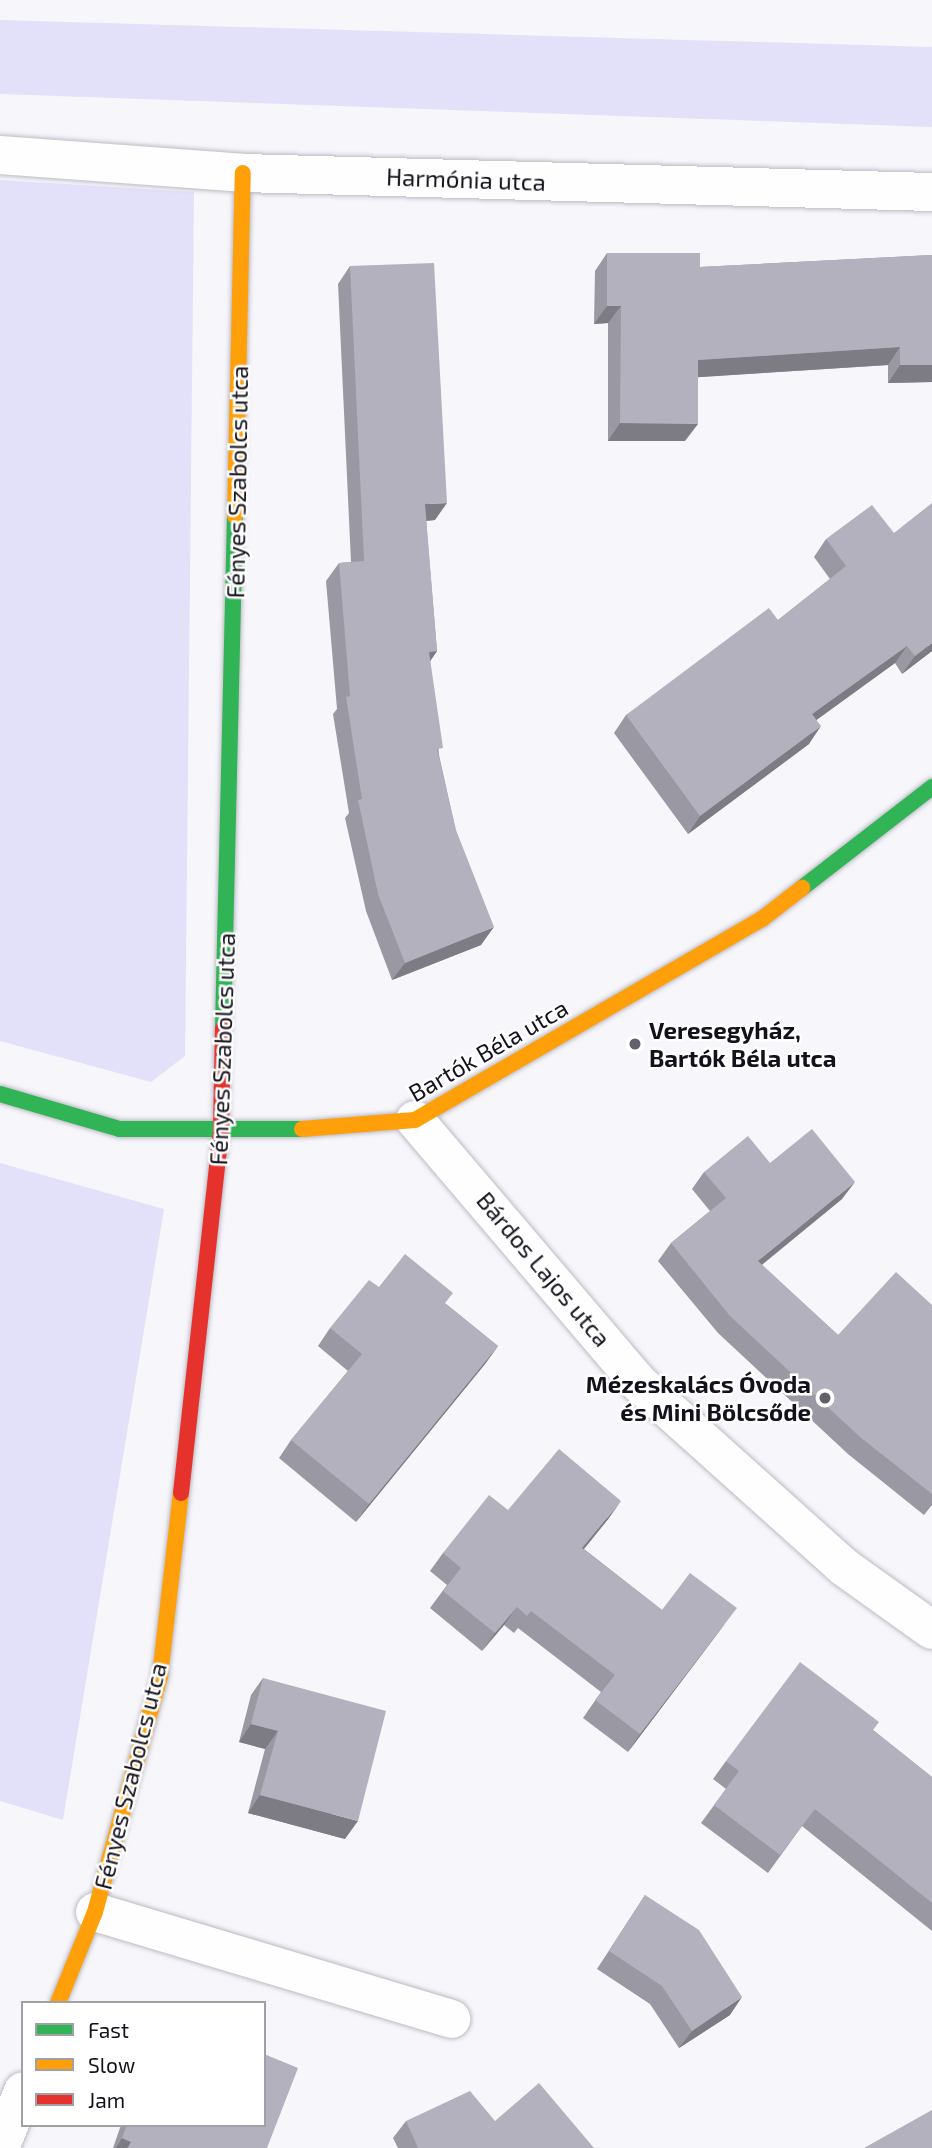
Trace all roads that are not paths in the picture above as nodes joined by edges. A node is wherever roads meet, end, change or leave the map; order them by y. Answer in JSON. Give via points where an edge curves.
{"nodes":[{"id":1,"x":0,"y":155,"type":"edge"},
{"id":2,"x":243,"y":173,"type":"junction"},
{"id":3,"x":932,"y":192,"type":"edge"},
{"id":4,"x":932,"y":787,"type":"edge"},
{"id":5,"x":0,"y":1094,"type":"edge"},
{"id":6,"x":415,"y":1120,"type":"junction"},
{"id":7,"x":221,"y":1129,"type":"junction"},
{"id":8,"x":932,"y":1630,"type":"edge"},
{"id":9,"x":95,"y":1912,"type":"junction"},
{"id":10,"x":59,"y":2001,"type":"edge"},
{"id":11,"x":451,"y":2019,"type":"dead end"},
{"id":12,"x":21,"y":2096,"type":"edge"},
{"id":13,"x":0,"y":2148,"type":"edge"}],
"edges":[{"from":1,"to":2,"type":"street","name":"Harmónia utca"},
{"from":2,"to":3,"type":"street","name":"Harmónia utca"},
{"from":2,"to":7,"type":"street","name":"Fényes Szabolcs utca"},
{"from":4,"to":6,"type":"street","name":"Bartók Béla utca","via":[[762,919]]},
{"from":5,"to":7,"type":"street","name":"Bartók Béla utca","via":[[120,1129]]},
{"from":6,"to":7,"type":"street","name":"Bartók Béla utca","via":[[314,1129]]},
{"from":6,"to":8,"type":"street","name":"Bárdos Lajos utca","via":[[640,1384],[844,1567]]},
{"from":7,"to":9,"type":"street","name":"Fényes Szabolcs utca","via":[[160,1676]]},
{"from":9,"to":10,"type":"street","name":"Fényes Szabolcs utca"},
{"from":9,"to":11,"type":"street","name":"Fényes Szabolcs utca"},
{"from":12,"to":13,"type":"street"}]}
